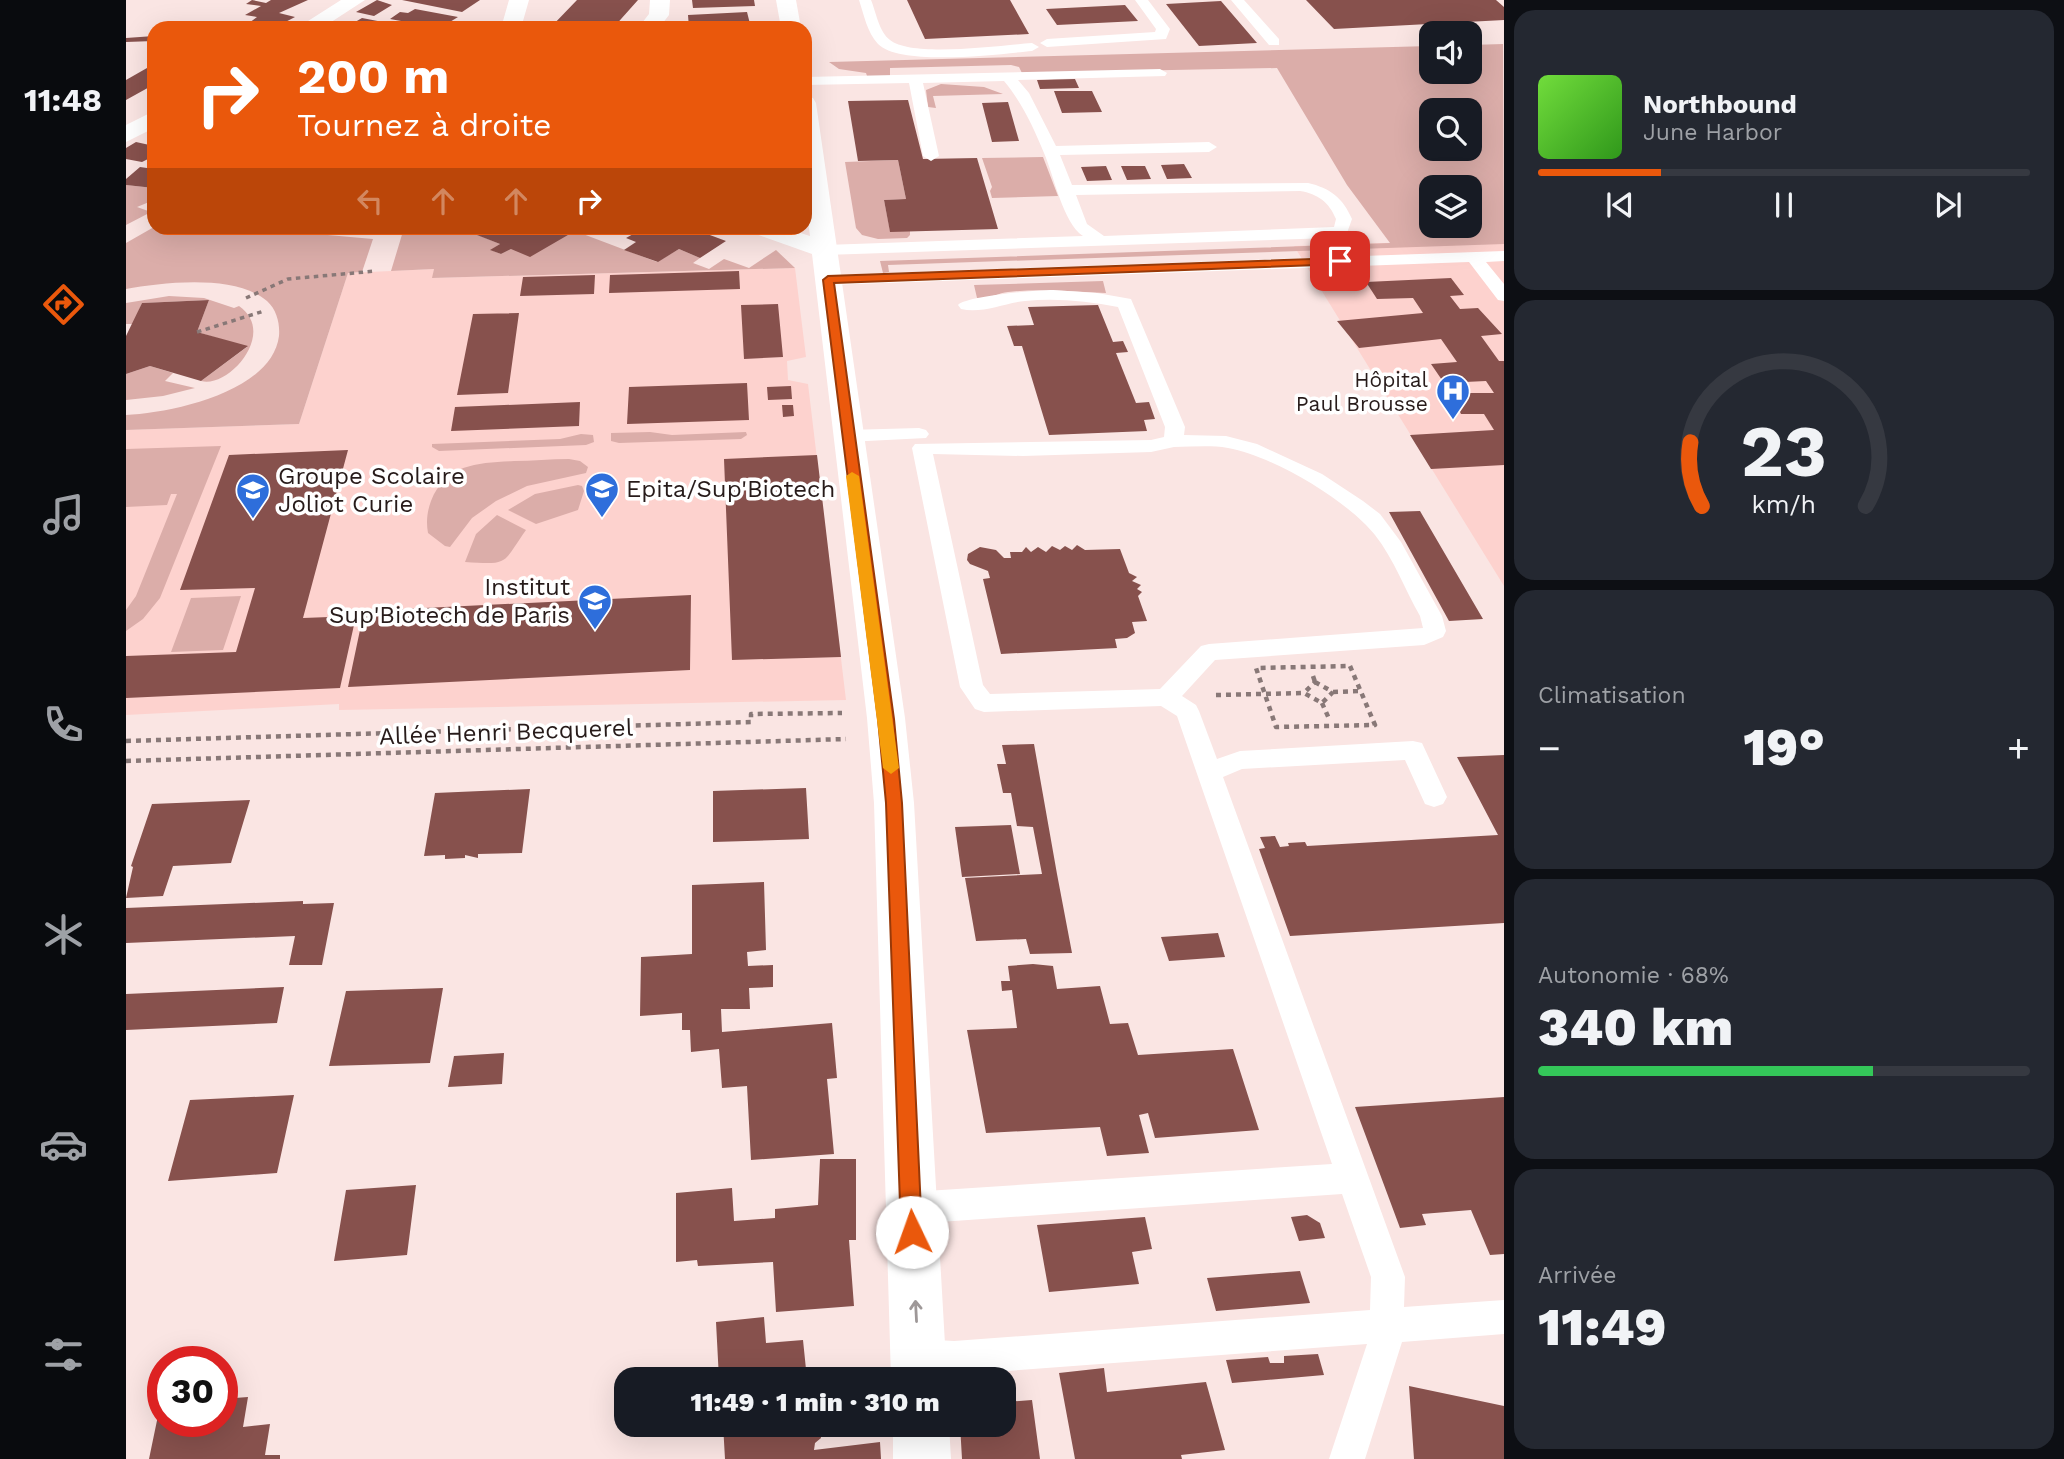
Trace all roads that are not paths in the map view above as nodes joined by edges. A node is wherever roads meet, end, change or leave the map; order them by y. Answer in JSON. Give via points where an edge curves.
{"nodes":[{"id":1,"x":355,"y":0,"type":"edge"},
{"id":2,"x":519,"y":0,"type":"edge"},
{"id":3,"x":660,"y":0,"type":"edge"},
{"id":4,"x":786,"y":0,"type":"edge"},
{"id":5,"x":866,"y":0,"type":"edge"},
{"id":6,"x":1141,"y":0,"type":"edge"},
{"id":7,"x":1237,"y":0,"type":"edge"},
{"id":8,"x":319,"y":21,"type":"edge"},
{"id":9,"x":513,"y":21,"type":"edge"},
{"id":10,"x":654,"y":21,"type":"edge"},
{"id":11,"x":790,"y":21,"type":"edge"},
{"id":12,"x":1274,"y":42,"type":"dead end"},
{"id":13,"x":1048,"y":43,"type":"dead end"},
{"id":14,"x":1032,"y":47,"type":"dead end"},
{"id":15,"x":1160,"y":73,"type":"dead end"},
{"id":16,"x":1007,"y":76,"type":"junction"},
{"id":17,"x":915,"y":79,"type":"junction"},
{"id":18,"x":812,"y":81,"type":"edge"},
{"id":19,"x":147,"y":122,"type":"edge"},
{"id":20,"x":126,"y":135,"type":"edge"},
{"id":21,"x":1209,"y":147,"type":"dead end"},
{"id":22,"x":1051,"y":151,"type":"junction"},
{"id":23,"x":812,"y":155,"type":"edge"},
{"id":24,"x":931,"y":156,"type":"dead end"},
{"id":25,"x":1066,"y":190,"type":"junction"},
{"id":26,"x":774,"y":235,"type":"edge"},
{"id":27,"x":1098,"y":239,"type":"junction"},
{"id":28,"x":1504,"y":256,"type":"edge"},
{"id":29,"x":1474,"y":257,"type":"junction"},
{"id":30,"x":827,"y":265,"type":"junction"},
{"id":31,"x":1504,"y":296,"type":"edge"},
{"id":32,"x":967,"y":305,"type":"dead end"},
{"id":33,"x":919,"y":434,"type":"dead end"},
{"id":34,"x":847,"y":436,"type":"junction"},
{"id":35,"x":1174,"y":441,"type":"junction"},
{"id":36,"x":1166,"y":697,"type":"junction"},
{"id":37,"x":1209,"y":772,"type":"junction"},
{"id":38,"x":1433,"y":797,"type":"dead end"},
{"id":39,"x":1352,"y":1178,"type":"junction"},
{"id":40,"x":911,"y":1208,"type":"junction"},
{"id":41,"x":1504,"y":1317,"type":"edge"},
{"id":42,"x":1387,"y":1328,"type":"junction"},
{"id":43,"x":918,"y":1367,"type":"edge"},
{"id":44,"x":922,"y":1367,"type":"edge"},
{"id":45,"x":921,"y":1437,"type":"edge"},
{"id":46,"x":922,"y":1459,"type":"edge"},
{"id":47,"x":1347,"y":1459,"type":"edge"}],
"edges":[{"from":1,"to":8,"type":"street"},
{"from":2,"to":9,"type":"street"},
{"from":3,"to":10,"type":"street"},
{"from":4,"to":11,"type":"street"},
{"from":5,"to":14,"type":"lane","via":[[881,39],[902,51]]},
{"from":6,"to":13,"type":"lane","via":[[1163,29],[1161,36]]},
{"from":7,"to":12,"type":"lane"},
{"from":15,"to":16,"type":"lane"},
{"from":16,"to":17,"type":"lane"},
{"from":16,"to":22,"type":"lane","via":[[1022,93]]},
{"from":17,"to":18,"type":"lane"},
{"from":17,"to":24,"type":"lane"},
{"from":19,"to":20,"type":"street"},
{"from":21,"to":22,"type":"lane"},
{"from":22,"to":25,"type":"lane"},
{"from":23,"to":30,"type":"street"},
{"from":25,"to":27,"type":"lane","via":[[1080,227]]},
{"from":25,"to":27,"type":"lane","via":[[1300,186],[1328,193],[1345,219],[1340,230],[1330,233]]},
{"from":26,"to":30,"type":"street"},
{"from":27,"to":30,"type":"lane"},
{"from":28,"to":29,"type":"lane"},
{"from":29,"to":30,"type":"lane"},
{"from":29,"to":31,"type":"lane"},
{"from":30,"to":34,"type":"street"},
{"from":32,"to":35,"type":"lane","via":[[983,306],[1008,298],[1080,296],[1125,303],[1175,427]]},
{"from":33,"to":34,"type":"lane"},
{"from":34,"to":40,"type":"street","via":[[895,817]]},
{"from":35,"to":36,"type":"lane","via":[[1232,443],[1273,458],[1362,511],[1382,530],[1435,631],[1423,638],[1209,652]]},
{"from":35,"to":36,"type":"lane","via":[[1151,446],[922,449],[972,687],[984,703]]},
{"from":36,"to":37,"type":"lane","via":[[1187,710]]},
{"from":37,"to":38,"type":"lane","via":[[1240,760],[1413,750]]},
{"from":37,"to":39,"type":"lane"},
{"from":39,"to":40,"type":"lane"},
{"from":39,"to":42,"type":"lane","via":[[1388,1278]]},
{"from":43,"to":40,"type":"street","one_way":true},
{"from":41,"to":42,"type":"lane"},
{"from":42,"to":44,"type":"lane","via":[[954,1358]]},
{"from":42,"to":47,"type":"lane"},
{"from":45,"to":46,"type":"street"}]}
